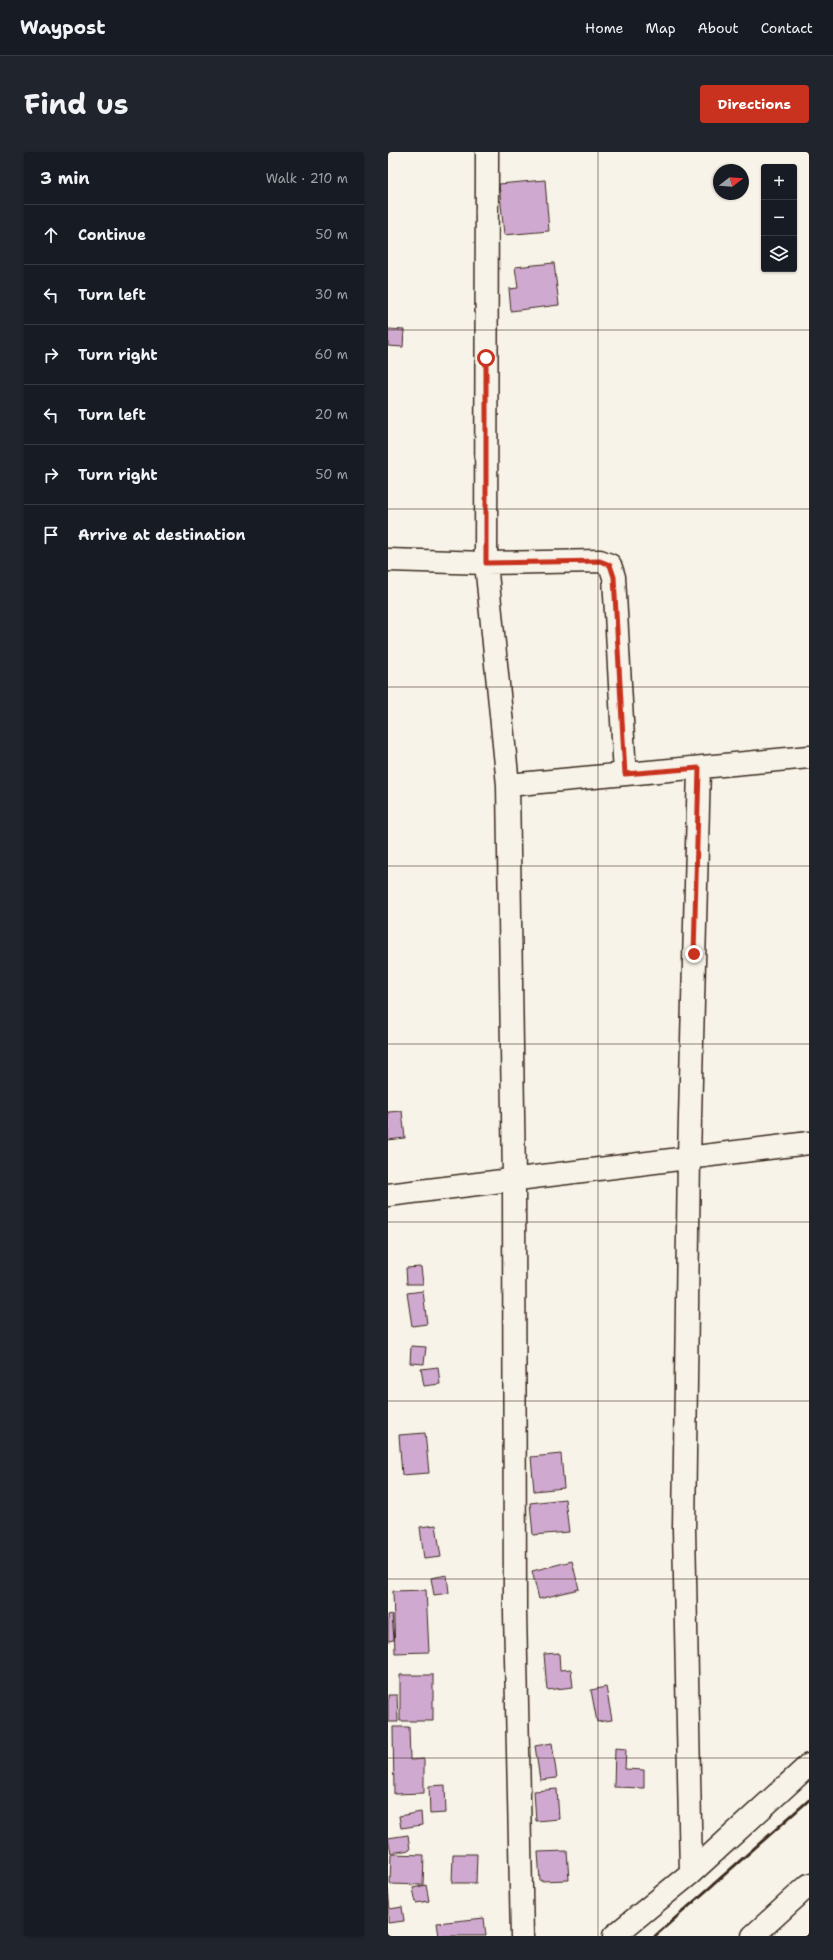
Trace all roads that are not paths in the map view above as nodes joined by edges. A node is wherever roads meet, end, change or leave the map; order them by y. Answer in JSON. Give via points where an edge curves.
{"nodes":[{"id":1,"x":487,"y":152,"type":"edge"},
{"id":2,"x":388,"y":560,"type":"edge"},
{"id":3,"x":486,"y":563,"type":"junction"},
{"id":4,"x":809,"y":758,"type":"edge"},
{"id":5,"x":699,"y":768,"type":"junction"},
{"id":6,"x":625,"y":774,"type":"junction"},
{"id":7,"x":508,"y":785,"type":"junction"},
{"id":8,"x":809,"y":1142,"type":"edge"},
{"id":9,"x":689,"y":1157,"type":"junction"},
{"id":10,"x":514,"y":1179,"type":"junction"},
{"id":11,"x":388,"y":1195,"type":"edge"},
{"id":12,"x":809,"y":1765,"type":"edge"},
{"id":13,"x":691,"y":1872,"type":"junction"},
{"id":14,"x":809,"y":1886,"type":"edge"},
{"id":15,"x":522,"y":1936,"type":"edge"},
{"id":16,"x":614,"y":1936,"type":"edge"},
{"id":17,"x":753,"y":1936,"type":"edge"}],
"edges":[{"from":1,"to":3,"type":"street"},
{"from":2,"to":3,"type":"street"},
{"from":3,"to":6,"type":"street","via":[[600,561],[610,565],[614,577]]},
{"from":3,"to":7,"type":"street"},
{"from":4,"to":5,"type":"street"},
{"from":5,"to":6,"type":"street"},
{"from":5,"to":9,"type":"street"},
{"from":6,"to":7,"type":"street"},
{"from":7,"to":10,"type":"street"},
{"from":8,"to":9,"type":"street"},
{"from":9,"to":10,"type":"street"},
{"from":9,"to":13,"type":"street","via":[[684,1529]]},
{"from":10,"to":11,"type":"street"},
{"from":10,"to":15,"type":"street","via":[[515,1604]]},
{"from":12,"to":13,"type":"street"},
{"from":13,"to":16,"type":"street"},
{"from":14,"to":17,"type":"street"}]}
